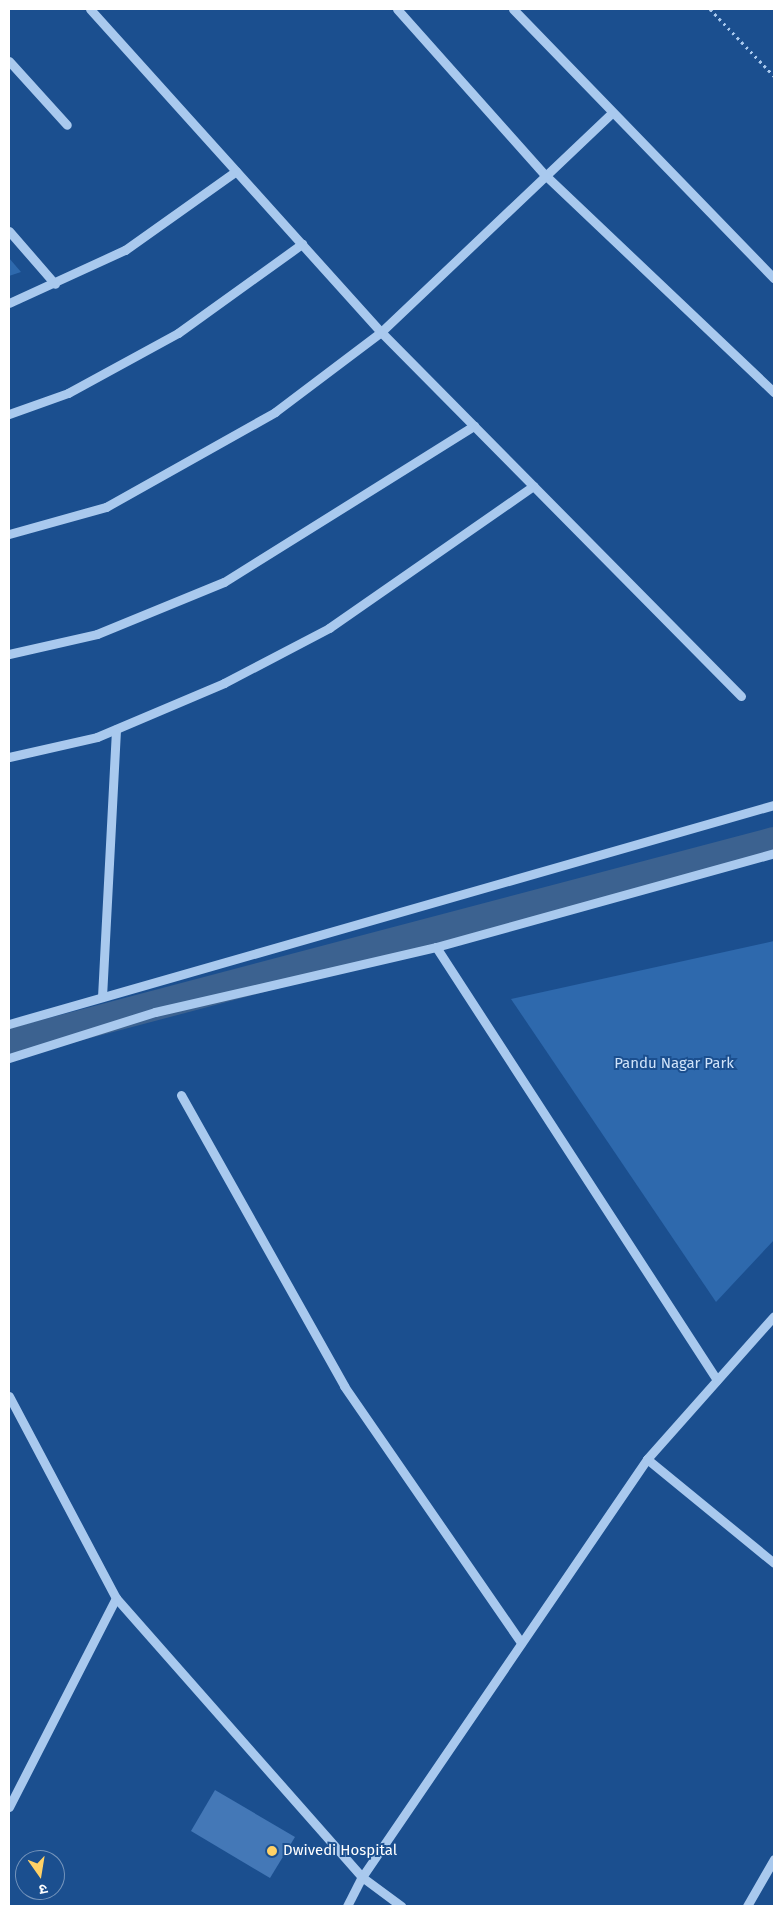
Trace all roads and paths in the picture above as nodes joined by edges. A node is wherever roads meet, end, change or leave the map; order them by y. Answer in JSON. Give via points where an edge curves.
{"nodes":[{"id":1,"x":90,"y":9,"type":"edge"},
{"id":2,"x":397,"y":9,"type":"edge"},
{"id":3,"x":513,"y":9,"type":"edge"},
{"id":4,"x":710,"y":9,"type":"edge"},
{"id":5,"x":9,"y":60,"type":"edge"},
{"id":6,"x":774,"y":76,"type":"edge"},
{"id":7,"x":611,"y":114,"type":"junction"},
{"id":8,"x":67,"y":125,"type":"dead end"},
{"id":9,"x":236,"y":171,"type":"junction"},
{"id":10,"x":544,"y":174,"type":"junction"},
{"id":11,"x":9,"y":231,"type":"edge"},
{"id":12,"x":302,"y":244,"type":"junction"},
{"id":13,"x":774,"y":278,"type":"edge"},
{"id":14,"x":56,"y":284,"type":"junction"},
{"id":15,"x":9,"y":303,"type":"edge"},
{"id":16,"x":381,"y":332,"type":"junction"},
{"id":17,"x":774,"y":392,"type":"edge"},
{"id":18,"x":9,"y":414,"type":"edge"},
{"id":19,"x":474,"y":426,"type":"junction"},
{"id":20,"x":533,"y":486,"type":"junction"},
{"id":21,"x":9,"y":534,"type":"edge"},
{"id":22,"x":9,"y":654,"type":"edge"},
{"id":23,"x":741,"y":696,"type":"dead end"},
{"id":24,"x":116,"y":729,"type":"junction"},
{"id":25,"x":9,"y":757,"type":"edge"},
{"id":26,"x":774,"y":805,"type":"edge"},
{"id":27,"x":774,"y":853,"type":"edge"},
{"id":28,"x":436,"y":947,"type":"junction"},
{"id":29,"x":102,"y":997,"type":"junction"},
{"id":30,"x":9,"y":1024,"type":"edge"},
{"id":31,"x":9,"y":1058,"type":"edge"},
{"id":32,"x":181,"y":1095,"type":"dead end"},
{"id":33,"x":774,"y":1316,"type":"edge"},
{"id":34,"x":717,"y":1380,"type":"junction"},
{"id":35,"x":9,"y":1396,"type":"edge"},
{"id":36,"x":647,"y":1459,"type":"junction"},
{"id":37,"x":774,"y":1563,"type":"edge"},
{"id":38,"x":116,"y":1598,"type":"junction"},
{"id":39,"x":521,"y":1643,"type":"junction"},
{"id":40,"x":9,"y":1807,"type":"edge"},
{"id":41,"x":774,"y":1859,"type":"edge"},
{"id":42,"x":362,"y":1877,"type":"junction"},
{"id":43,"x":347,"y":1906,"type":"edge"},
{"id":44,"x":402,"y":1906,"type":"edge"},
{"id":45,"x":747,"y":1906,"type":"edge"}],
"edges":[{"from":1,"to":9,"type":"street"},
{"from":2,"to":10,"type":"street"},
{"from":3,"to":7,"type":"street"},
{"from":4,"to":6,"type":"path"},
{"from":5,"to":8,"type":"street"},
{"from":7,"to":10,"type":"street"},
{"from":7,"to":13,"type":"street"},
{"from":9,"to":12,"type":"street"},
{"from":9,"to":14,"type":"street","via":[[132,245]]},
{"from":10,"to":16,"type":"street"},
{"from":10,"to":17,"type":"street"},
{"from":11,"to":14,"type":"street"},
{"from":12,"to":16,"type":"street"},
{"from":12,"to":18,"type":"street","via":[[178,333],[68,393]]},
{"from":14,"to":15,"type":"street"},
{"from":16,"to":19,"type":"street"},
{"from":16,"to":21,"type":"street","via":[[275,412],[106,506]]},
{"from":19,"to":20,"type":"street"},
{"from":19,"to":22,"type":"street","via":[[224,582],[98,634]]},
{"from":20,"to":23,"type":"street"},
{"from":20,"to":24,"type":"street","via":[[329,628],[224,683]]},
{"from":24,"to":25,"type":"street","via":[[46,752]]},
{"from":24,"to":29,"type":"street"},
{"from":26,"to":29,"type":"street"},
{"from":27,"to":28,"type":"street"},
{"from":28,"to":31,"type":"street","via":[[154,1012]]},
{"from":28,"to":34,"type":"street"},
{"from":29,"to":30,"type":"street"},
{"from":32,"to":39,"type":"street","via":[[344,1386]]},
{"from":33,"to":34,"type":"street"},
{"from":34,"to":36,"type":"street"},
{"from":35,"to":38,"type":"street"},
{"from":36,"to":37,"type":"street"},
{"from":36,"to":39,"type":"street"},
{"from":38,"to":40,"type":"street"},
{"from":38,"to":42,"type":"street"},
{"from":39,"to":42,"type":"street"},
{"from":41,"to":45,"type":"street"},
{"from":42,"to":43,"type":"street"},
{"from":42,"to":44,"type":"street"}]}
